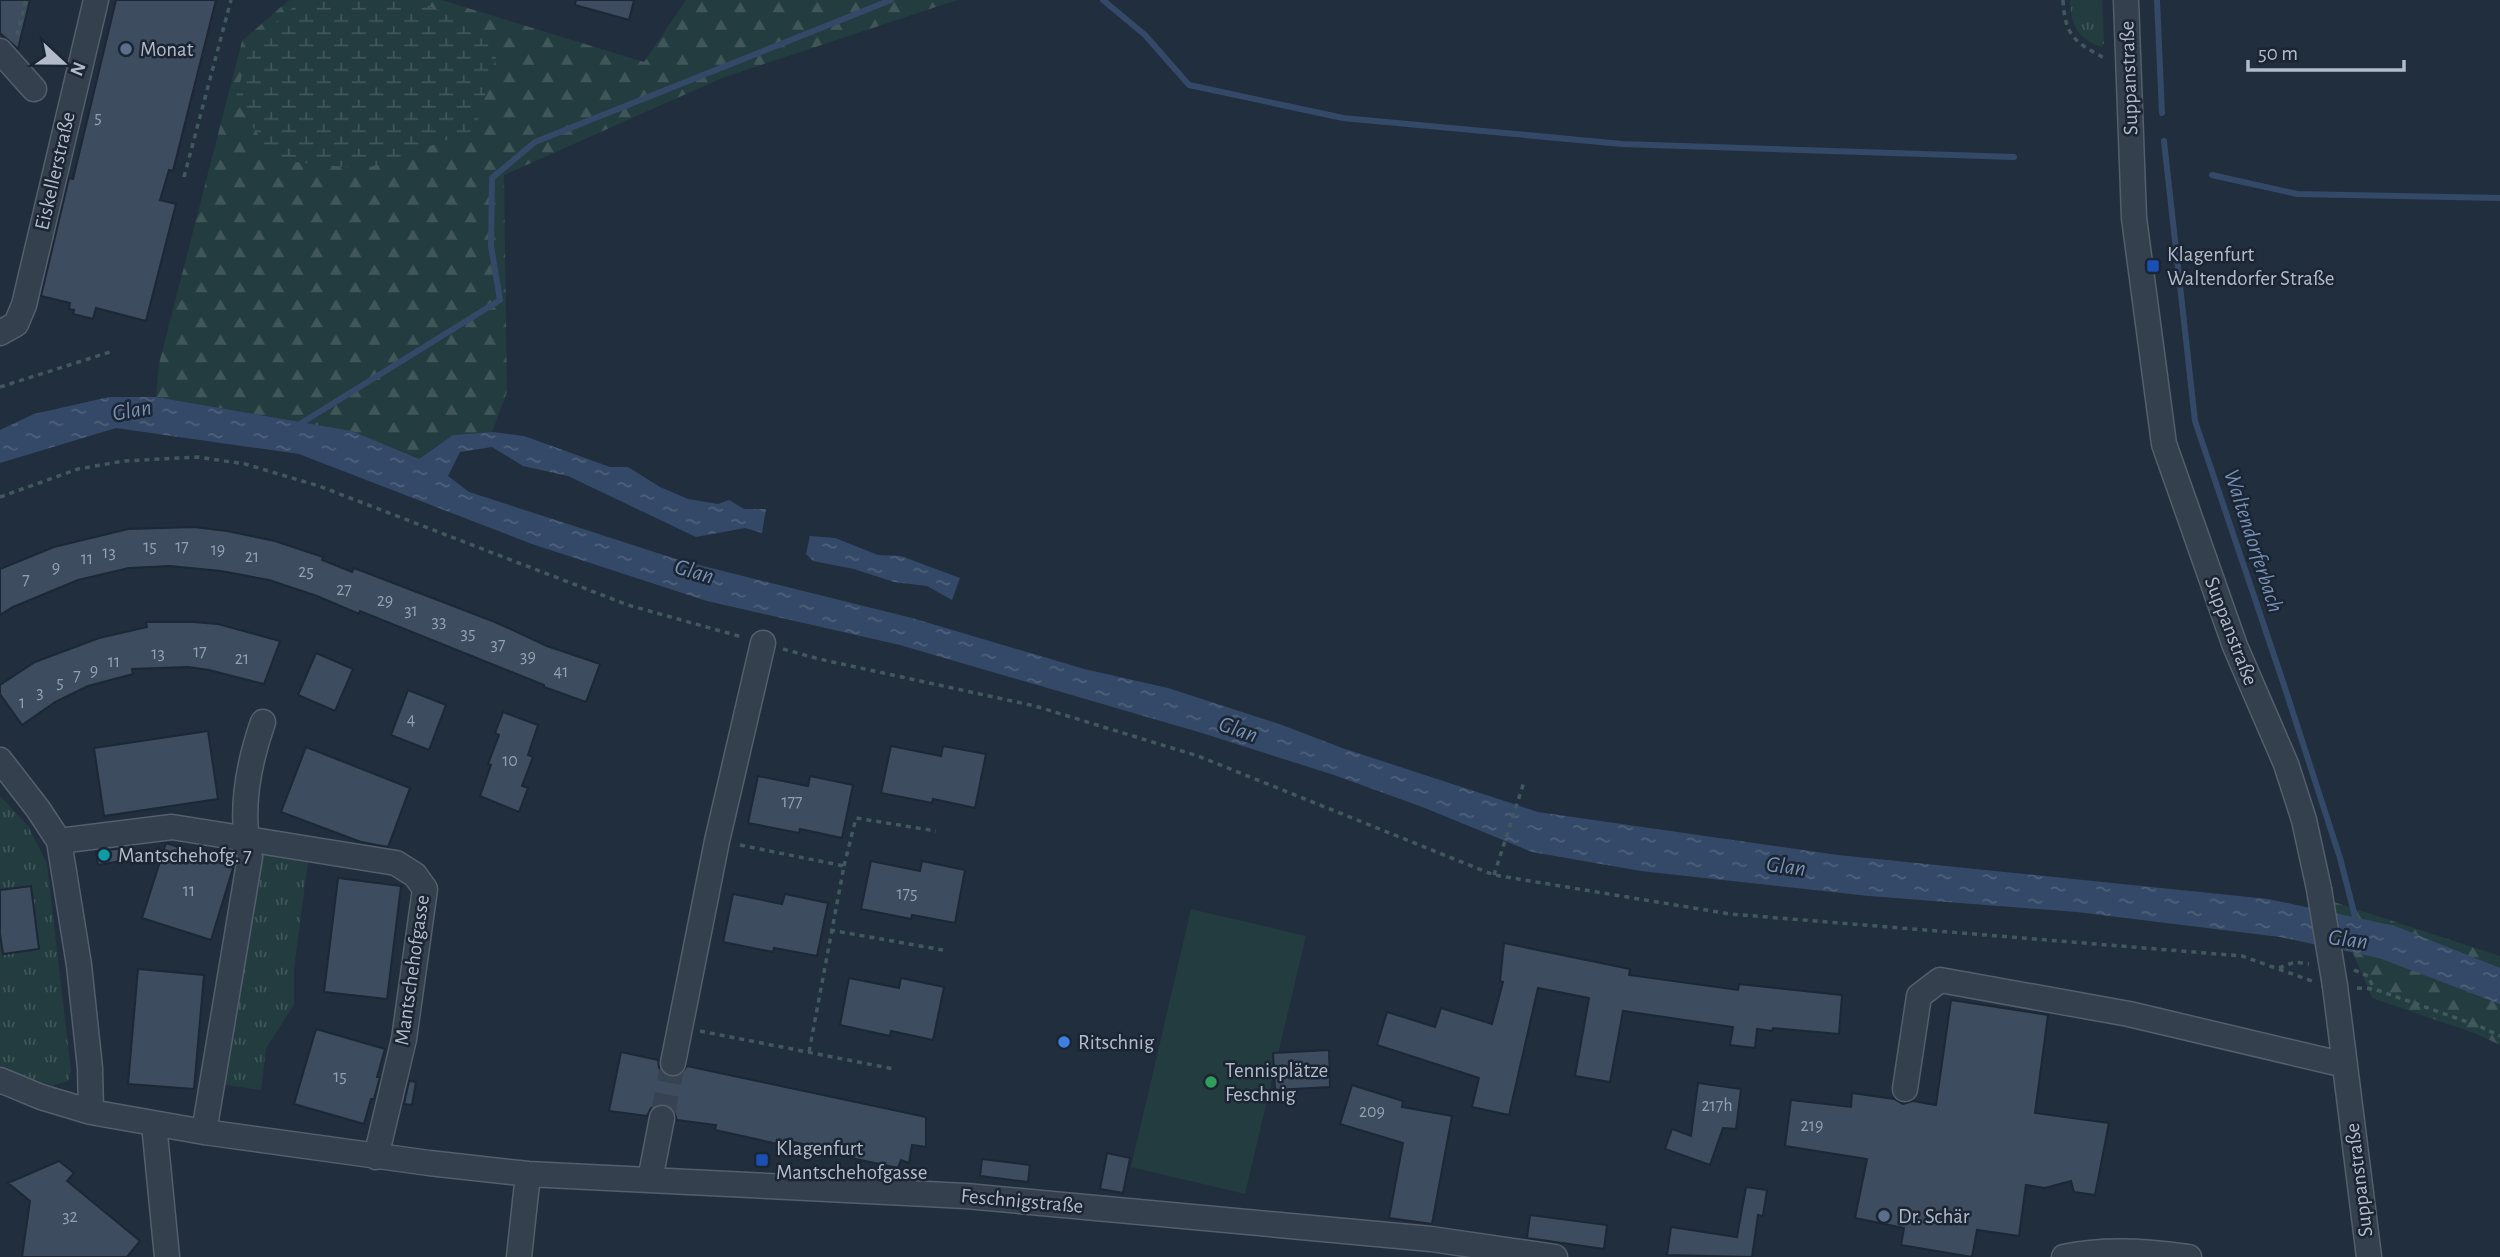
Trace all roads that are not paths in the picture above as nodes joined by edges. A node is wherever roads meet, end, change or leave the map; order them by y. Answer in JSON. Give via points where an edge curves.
{"nodes":[{"id":1,"x":96,"y":0,"type":"edge"},
{"id":2,"x":2126,"y":0,"type":"edge"},
{"id":3,"x":7,"y":49,"type":"edge"},
{"id":4,"x":34,"y":89,"type":"dead end"},
{"id":5,"x":0,"y":333,"type":"edge"},
{"id":6,"x":763,"y":643,"type":"road end"},
{"id":7,"x":263,"y":722,"type":"dead end"},
{"id":8,"x":0,"y":760,"type":"edge"},
{"id":9,"x":245,"y":838,"type":"junction"},
{"id":10,"x":59,"y":841,"type":"junction"},
{"id":11,"x":673,"y":1063,"type":"tunnel mouth"},
{"id":12,"x":2345,"y":1065,"type":"junction"},
{"id":13,"x":0,"y":1080,"type":"edge"},
{"id":14,"x":1905,"y":1089,"type":"dead end"},
{"id":15,"x":92,"y":1112,"type":"junction"},
{"id":16,"x":662,"y":1118,"type":"tunnel mouth"},
{"id":17,"x":154,"y":1124,"type":"junction"},
{"id":18,"x":204,"y":1132,"type":"junction"},
{"id":19,"x":376,"y":1157,"type":"junction"},
{"id":20,"x":528,"y":1174,"type":"junction"},
{"id":21,"x":650,"y":1180,"type":"junction"},
{"id":22,"x":167,"y":1257,"type":"edge"},
{"id":23,"x":519,"y":1257,"type":"edge"},
{"id":24,"x":1555,"y":1257,"type":"edge"},
{"id":25,"x":2064,"y":1257,"type":"edge"},
{"id":26,"x":2189,"y":1257,"type":"edge"},
{"id":27,"x":2369,"y":1257,"type":"edge"}],
"edges":[{"from":1,"to":5,"type":"street","name":"Eiskellerstraße","via":[[37,279],[16,324]]},
{"from":2,"to":12,"type":"street","name":"Suppanstraße","bridge":true,"via":[[2134,218],[2164,443],[2235,646],[2286,764],[2304,820],[2336,980]]},
{"from":3,"to":4,"type":"street"},
{"from":6,"to":11,"type":"street"},
{"from":7,"to":9,"type":"street","via":[[248,770]]},
{"from":8,"to":10,"type":"street"},
{"from":9,"to":10,"type":"street","name":"Mantschehofgasse","via":[[172,827]]},
{"from":9,"to":18,"type":"street","via":[[250,857]]},
{"from":9,"to":19,"type":"street","name":"Mantschehofgasse","via":[[396,863],[415,875],[425,889],[404,1040]]},
{"from":10,"to":15,"type":"street","via":[[79,965]]},
{"from":12,"to":14,"type":"street","via":[[2129,1014],[1940,980],[1919,996]]},
{"from":12,"to":27,"type":"street","name":"Suppanstraße"},
{"from":13,"to":15,"type":"street"},
{"from":15,"to":17,"type":"street"},
{"from":16,"to":21,"type":"street"},
{"from":17,"to":18,"type":"street"},
{"from":17,"to":22,"type":"street"},
{"from":18,"to":19,"type":"street"},
{"from":19,"to":20,"type":"street"},
{"from":20,"to":21,"type":"street","name":"Feschnigstraße"},
{"from":20,"to":23,"type":"street"},
{"from":21,"to":24,"type":"street","name":"Feschnigstraße","via":[[965,1196],[1406,1237]]},
{"from":25,"to":26,"type":"street","via":[[2086,1252]]}]}
